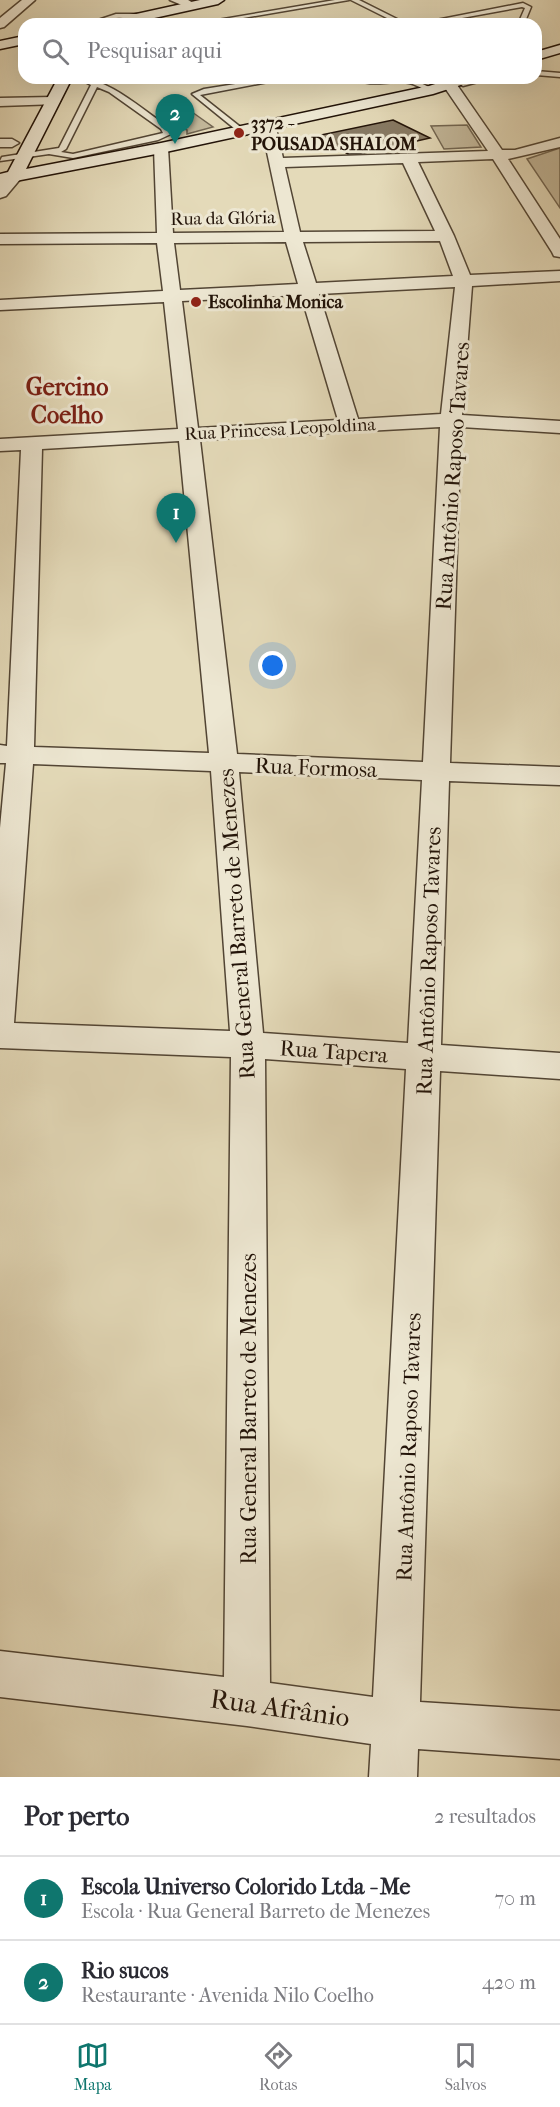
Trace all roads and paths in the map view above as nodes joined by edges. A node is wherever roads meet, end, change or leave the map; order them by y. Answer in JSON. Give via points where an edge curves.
{"nodes":[{"id":1,"x":29,"y":0,"type":"edge"},
{"id":2,"x":176,"y":0,"type":"edge"},
{"id":3,"x":218,"y":0,"type":"edge"},
{"id":4,"x":233,"y":0,"type":"edge"},
{"id":5,"x":346,"y":0,"type":"edge"},
{"id":6,"x":354,"y":0,"type":"edge"},
{"id":7,"x":526,"y":2,"type":"edge"},
{"id":8,"x":192,"y":5,"type":"junction"},
{"id":9,"x":109,"y":18,"type":"edge"},
{"id":10,"x":130,"y":18,"type":"edge"},
{"id":11,"x":150,"y":18,"type":"edge"},
{"id":12,"x":153,"y":18,"type":"edge"},
{"id":13,"x":234,"y":18,"type":"edge"},
{"id":14,"x":392,"y":18,"type":"edge"},
{"id":15,"x":452,"y":18,"type":"edge"},
{"id":16,"x":523,"y":18,"type":"edge"},
{"id":17,"x":0,"y":24,"type":"edge"},
{"id":18,"x":18,"y":41,"type":"edge"},
{"id":19,"x":560,"y":44,"type":"edge"},
{"id":20,"x":0,"y":45,"type":"edge"},
{"id":21,"x":542,"y":48,"type":"edge"},
{"id":22,"x":560,"y":49,"type":"edge"},
{"id":23,"x":18,"y":50,"type":"edge"},
{"id":24,"x":0,"y":53,"type":"edge"},
{"id":25,"x":542,"y":54,"type":"edge"},
{"id":26,"x":542,"y":69,"type":"edge"},
{"id":27,"x":542,"y":73,"type":"edge"},
{"id":28,"x":560,"y":73,"type":"edge"},
{"id":29,"x":50,"y":84,"type":"edge"},
{"id":30,"x":60,"y":84,"type":"edge"},
{"id":31,"x":95,"y":84,"type":"joint"},
{"id":32,"x":248,"y":84,"type":"edge"},
{"id":33,"x":409,"y":84,"type":"edge"},
{"id":34,"x":462,"y":84,"type":"edge"},
{"id":35,"x":462,"y":84,"type":"edge"},
{"id":36,"x":46,"y":101,"type":"junction"},
{"id":37,"x":0,"y":102,"type":"edge"},
{"id":38,"x":268,"y":124,"type":"junction"},
{"id":39,"x":240,"y":131,"type":"junction"},
{"id":40,"x":163,"y":138,"type":"junction"},
{"id":41,"x":560,"y":142,"type":"edge"},
{"id":42,"x":63,"y":149,"type":"junction"},
{"id":43,"x":3,"y":152,"type":"edge"},
{"id":44,"x":50,"y":152,"type":"junction"},
{"id":45,"x":498,"y":155,"type":"junction"},
{"id":46,"x":23,"y":156,"type":"junction"},
{"id":47,"x":408,"y":158,"type":"junction"},
{"id":48,"x":519,"y":159,"type":"junction"},
{"id":49,"x":276,"y":163,"type":"junction"},
{"id":50,"x":7,"y":178,"type":"edge"},
{"id":51,"x":0,"y":193,"type":"edge"},
{"id":52,"x":556,"y":212,"type":"dead end"},
{"id":53,"x":535,"y":213,"type":"junction"},
{"id":54,"x":446,"y":236,"type":"junction"},
{"id":55,"x":293,"y":237,"type":"junction"},
{"id":56,"x":165,"y":238,"type":"junction"},
{"id":57,"x":0,"y":239,"type":"edge"},
{"id":58,"x":560,"y":252,"type":"edge"},
{"id":59,"x":560,"y":276,"type":"edge"},
{"id":60,"x":464,"y":282,"type":"junction"},
{"id":61,"x":309,"y":288,"type":"junction"},
{"id":62,"x":171,"y":296,"type":"junction"},
{"id":63,"x":0,"y":305,"type":"edge"},
{"id":64,"x":451,"y":420,"type":"junction"},
{"id":65,"x":349,"y":424,"type":"junction"},
{"id":66,"x":560,"y":427,"type":"edge"},
{"id":67,"x":189,"y":435,"type":"junction"},
{"id":68,"x":32,"y":443,"type":"junction"},
{"id":69,"x":0,"y":445,"type":"edge"},
{"id":70,"x":10,"y":754,"type":"edge"},
{"id":71,"x":224,"y":764,"type":"junction"},
{"id":72,"x":435,"y":772,"type":"junction"},
{"id":73,"x":560,"y":776,"type":"edge"},
{"id":74,"x":0,"y":1019,"type":"edge"},
{"id":75,"x":0,"y":1035,"type":"edge"},
{"id":76,"x":248,"y":1045,"type":"junction"},
{"id":77,"x":425,"y":1058,"type":"junction"},
{"id":78,"x":560,"y":1066,"type":"edge"},
{"id":79,"x":0,"y":1674,"type":"edge"},
{"id":80,"x":247,"y":1703,"type":"junction"},
{"id":81,"x":396,"y":1724,"type":"junction"},
{"id":82,"x":560,"y":1735,"type":"edge"},
{"id":83,"x":393,"y":1777,"type":"edge"}],
"edges":[{"from":1,"to":17,"type":"street"},
{"from":2,"to":8,"type":"street"},
{"from":3,"to":8,"type":"main road"},
{"from":4,"to":12,"type":"main road"},
{"from":5,"to":13,"type":"lane"},
{"from":6,"to":14,"type":"lane"},
{"from":7,"to":15,"type":"lane"},
{"from":7,"to":16,"type":"lane"},
{"from":8,"to":11,"type":"main road"},
{"from":9,"to":10,"type":"lane"},
{"from":18,"to":20,"type":"main road"},
{"from":19,"to":21,"type":"main road"},
{"from":22,"to":25,"type":"main road"},
{"from":23,"to":24,"type":"main road"},
{"from":26,"to":28,"type":"main road"},
{"from":27,"to":28,"type":"lane"},
{"from":29,"to":36,"type":"main road"},
{"from":30,"to":36,"type":"main road"},
{"from":31,"to":40,"type":"lane","via":[[111,91]]},
{"from":31,"to":42,"type":"lane"},
{"from":32,"to":39,"type":"lane","via":[[195,94]]},
{"from":33,"to":38,"type":"main road"},
{"from":34,"to":45,"type":"street"},
{"from":35,"to":48,"type":"street"},
{"from":36,"to":37,"type":"street"},
{"from":36,"to":43,"type":"main road"},
{"from":36,"to":46,"type":"main road"},
{"from":38,"to":39,"type":"main road"},
{"from":38,"to":49,"type":"street"},
{"from":39,"to":40,"type":"main road"},
{"from":40,"to":42,"type":"lane"},
{"from":40,"to":44,"type":"lane","via":[[168,131],[165,136],[147,140],[73,156]]},
{"from":40,"to":50,"type":"main road"},
{"from":40,"to":56,"type":"street","name":"Rua General Barreto de Menezes"},
{"from":41,"to":48,"type":"street"},
{"from":42,"to":44,"type":"lane"},
{"from":43,"to":46,"type":"lane"},
{"from":44,"to":46,"type":"lane"},
{"from":45,"to":47,"type":"street"},
{"from":45,"to":48,"type":"street"},
{"from":45,"to":53,"type":"street"},
{"from":46,"to":50,"type":"main road"},
{"from":47,"to":49,"type":"street"},
{"from":47,"to":54,"type":"street","name":"Rua Antônio Raposo Tavares"},
{"from":49,"to":55,"type":"street"},
{"from":50,"to":51,"type":"street"},
{"from":52,"to":53,"type":"street"},
{"from":53,"to":58,"type":"street"},
{"from":54,"to":55,"type":"street","name":"Rua da Glória"},
{"from":54,"to":60,"type":"street","name":"Rua Antônio Raposo Tavares"},
{"from":55,"to":56,"type":"street","name":"Rua da Glória"},
{"from":55,"to":61,"type":"street"},
{"from":56,"to":57,"type":"street","name":"Rua da Glória"},
{"from":56,"to":62,"type":"street","name":"Rua General Barreto de Menezes"},
{"from":59,"to":60,"type":"street"},
{"from":60,"to":61,"type":"street"},
{"from":60,"to":64,"type":"street","name":"Rua Antônio Raposo Tavares"},
{"from":61,"to":62,"type":"street"},
{"from":61,"to":65,"type":"street"},
{"from":62,"to":63,"type":"street"},
{"from":62,"to":67,"type":"street","name":"Rua General Barreto de Menezes"},
{"from":64,"to":65,"type":"street","name":"Rua Princesa Leopoldina"},
{"from":64,"to":66,"type":"street","name":"Rua Princesa Leopoldina"},
{"from":64,"to":72,"type":"street","name":"Rua Antônio Raposo Tavares"},
{"from":65,"to":67,"type":"street","name":"Rua Princesa Leopoldina"},
{"from":67,"to":68,"type":"street","name":"Rua Princesa Leopoldina"},
{"from":67,"to":71,"type":"street","name":"Rua General Barreto de Menezes"},
{"from":68,"to":69,"type":"street","name":"Rua Princesa Leopoldina"},
{"from":68,"to":70,"type":"street"},
{"from":70,"to":71,"type":"street","name":"Rua Formosa"},
{"from":70,"to":74,"type":"street"},
{"from":71,"to":72,"type":"street","name":"Rua Formosa"},
{"from":71,"to":76,"type":"street","name":"Rua General Barreto de Menezes"},
{"from":72,"to":73,"type":"street","name":"Rua Formosa"},
{"from":72,"to":77,"type":"street","name":"Rua Antônio Raposo Tavares"},
{"from":75,"to":76,"type":"street","name":"Rua Tapera"},
{"from":76,"to":77,"type":"street","name":"Rua Tapera"},
{"from":76,"to":80,"type":"street","name":"Rua General Barreto de Menezes"},
{"from":77,"to":78,"type":"street","name":"Rua Tapera"},
{"from":77,"to":81,"type":"street","name":"Rua Antônio Raposo Tavares"},
{"from":79,"to":80,"type":"street","name":"Rua Afrânio"},
{"from":80,"to":81,"type":"street","name":"Rua Afrânio"},
{"from":81,"to":82,"type":"street","name":"Rua Afrânio"},
{"from":81,"to":83,"type":"street","name":"Rua Antônio Raposo Tavares"}]}
